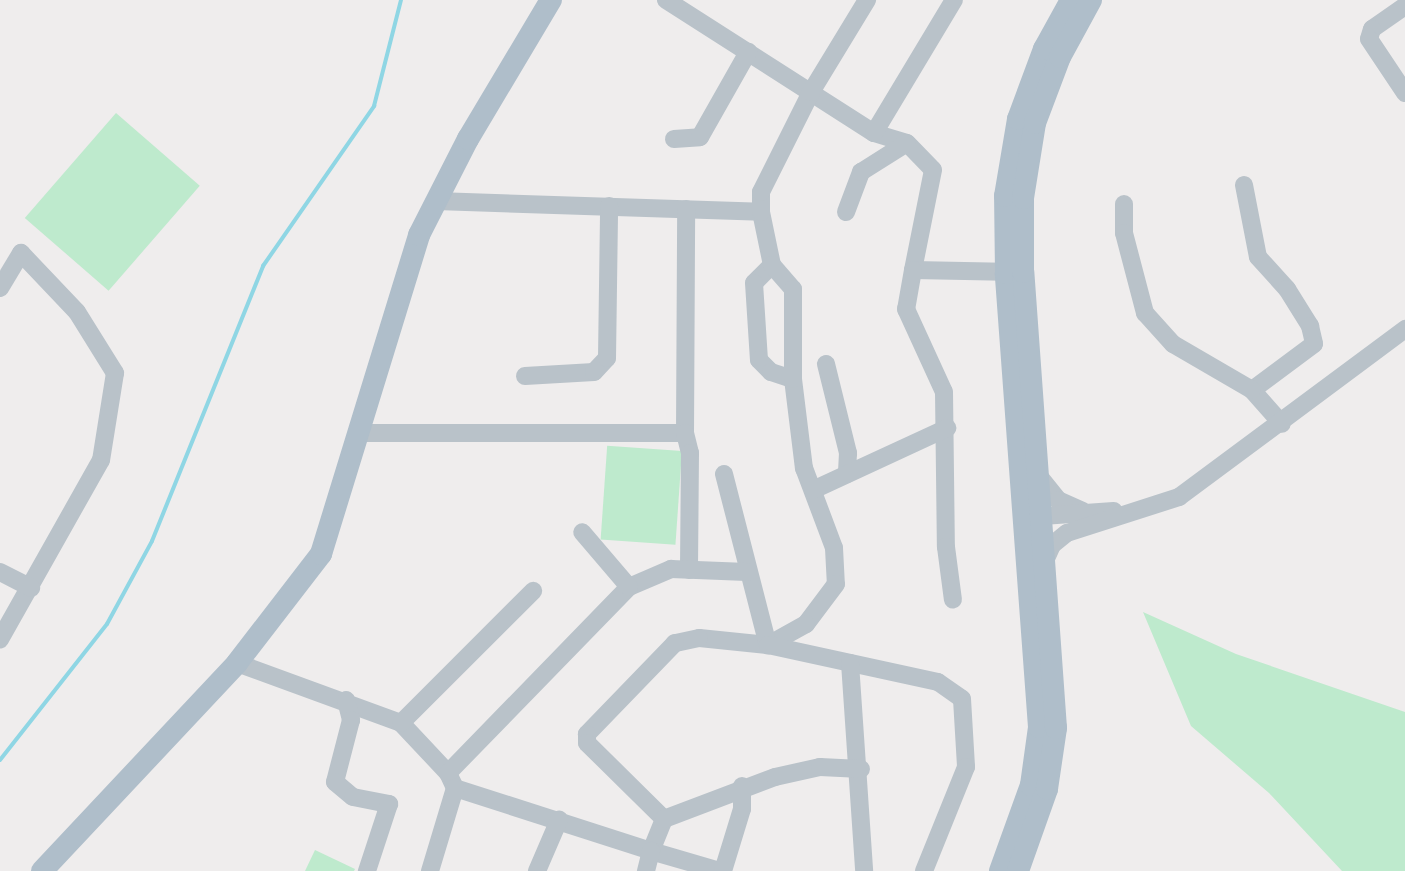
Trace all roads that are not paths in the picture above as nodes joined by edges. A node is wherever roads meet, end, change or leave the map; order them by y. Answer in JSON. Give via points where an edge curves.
{"nodes":[{"id":1,"x":551,"y":0,"type":"edge"},
{"id":2,"x":666,"y":0,"type":"edge"},
{"id":3,"x":867,"y":0,"type":"edge"},
{"id":4,"x":954,"y":0,"type":"edge"},
{"id":5,"x":1071,"y":0,"type":"edge"},
{"id":6,"x":1091,"y":0,"type":"edge"},
{"id":7,"x":1405,"y":6,"type":"edge"},
{"id":8,"x":695,"y":8,"type":"edge"},
{"id":9,"x":748,"y":52,"type":"junction"},
{"id":10,"x":811,"y":92,"type":"junction"},
{"id":11,"x":1405,"y":93,"type":"edge"},
{"id":12,"x":874,"y":133,"type":"junction"},
{"id":13,"x":674,"y":139,"type":"dead end"},
{"id":14,"x":907,"y":143,"type":"junction"},
{"id":15,"x":1244,"y":185,"type":"dead end"},
{"id":16,"x":436,"y":201,"type":"junction"},
{"id":17,"x":1124,"y":204,"type":"dead end"},
{"id":18,"x":609,"y":206,"type":"junction"},
{"id":19,"x":686,"y":209,"type":"junction"},
{"id":20,"x":761,"y":212,"type":"junction"},
{"id":21,"x":846,"y":212,"type":"dead end"},
{"id":22,"x":772,"y":265,"type":"junction"},
{"id":23,"x":913,"y":270,"type":"junction"},
{"id":24,"x":1014,"y":272,"type":"junction"},
{"id":25,"x":0,"y":288,"type":"edge"},
{"id":26,"x":1405,"y":329,"type":"edge"},
{"id":27,"x":826,"y":364,"type":"dead end"},
{"id":28,"x":525,"y":376,"type":"dead end"},
{"id":29,"x":793,"y":379,"type":"junction"},
{"id":30,"x":1252,"y":390,"type":"junction"},
{"id":31,"x":1282,"y":424,"type":"junction"},
{"id":32,"x":947,"y":428,"type":"junction"},
{"id":33,"x":358,"y":433,"type":"junction"},
{"id":34,"x":685,"y":433,"type":"junction"},
{"id":35,"x":724,"y":474,"type":"dead end"},
{"id":36,"x":847,"y":474,"type":"junction"},
{"id":37,"x":1038,"y":475,"type":"junction"},
{"id":38,"x":813,"y":490,"type":"junction"},
{"id":39,"x":1086,"y":519,"type":"junction"},
{"id":40,"x":1036,"y":520,"type":"junction"},
{"id":41,"x":582,"y":532,"type":"dead end"},
{"id":42,"x":1044,"y":563,"type":"junction"},
{"id":43,"x":689,"y":570,"type":"junction"},
{"id":44,"x":0,"y":572,"type":"edge"},
{"id":45,"x":747,"y":572,"type":"junction"},
{"id":46,"x":629,"y":587,"type":"junction"},
{"id":47,"x":31,"y":588,"type":"junction"},
{"id":48,"x":533,"y":591,"type":"dead end"},
{"id":49,"x":953,"y":600,"type":"dead end"},
{"id":50,"x":0,"y":639,"type":"edge"},
{"id":51,"x":768,"y":645,"type":"junction"},
{"id":52,"x":237,"y":663,"type":"junction"},
{"id":53,"x":850,"y":663,"type":"junction"},
{"id":54,"x":346,"y":700,"type":"junction"},
{"id":55,"x":401,"y":723,"type":"junction"},
{"id":56,"x":861,"y":769,"type":"junction"},
{"id":57,"x":451,"y":781,"type":"junction"},
{"id":58,"x":742,"y":786,"type":"junction"},
{"id":59,"x":664,"y":819,"type":"junction"},
{"id":60,"x":559,"y":820,"type":"junction"},
{"id":61,"x":651,"y":851,"type":"junction"},
{"id":62,"x":42,"y":871,"type":"edge"},
{"id":63,"x":367,"y":871,"type":"edge"},
{"id":64,"x":430,"y":871,"type":"edge"},
{"id":65,"x":537,"y":871,"type":"edge"},
{"id":66,"x":646,"y":871,"type":"edge"},
{"id":67,"x":722,"y":871,"type":"edge"},
{"id":68,"x":864,"y":871,"type":"edge"},
{"id":69,"x":924,"y":871,"type":"edge"},
{"id":70,"x":1000,"y":871,"type":"edge"},
{"id":71,"x":1018,"y":871,"type":"edge"}],
"edges":[{"from":1,"to":16,"type":"main road"},
{"from":2,"to":8,"type":"street"},
{"from":3,"to":10,"type":"street"},
{"from":4,"to":12,"type":"street"},
{"from":5,"to":24,"type":"main road","via":[[1044,49],[1018,119],[1005,196]]},
{"from":6,"to":24,"type":"main road","via":[[1060,57],[1035,123]]},
{"from":7,"to":11,"type":"street","via":[[1372,29],[1369,39]]},
{"from":8,"to":9,"type":"street"},
{"from":9,"to":10,"type":"street"},
{"from":9,"to":13,"type":"street","via":[[700,137]]},
{"from":10,"to":12,"type":"street"},
{"from":10,"to":20,"type":"street","via":[[761,192]]},
{"from":12,"to":14,"type":"street"},
{"from":14,"to":21,"type":"street","via":[[861,172]]},
{"from":14,"to":23,"type":"street","via":[[933,170]]},
{"from":15,"to":30,"type":"street","via":[[1258,257],[1287,289],[1310,326],[1314,344]]},
{"from":16,"to":18,"type":"street"},
{"from":16,"to":33,"type":"main road","via":[[419,235]]},
{"from":17,"to":30,"type":"street","via":[[1124,233],[1145,313],[1173,344]]},
{"from":18,"to":19,"type":"street"},
{"from":18,"to":28,"type":"street","via":[[607,358],[594,372]]},
{"from":19,"to":20,"type":"street"},
{"from":19,"to":34,"type":"street"},
{"from":20,"to":22,"type":"street"},
{"from":22,"to":29,"type":"street","via":[[793,289]]},
{"from":22,"to":29,"type":"street","via":[[754,283],[759,360],[771,372]]},
{"from":23,"to":24,"type":"street"},
{"from":23,"to":32,"type":"street","via":[[906,309],[944,392]]},
{"from":24,"to":37,"type":"main road"},
{"from":24,"to":40,"type":"main road"},
{"from":25,"to":47,"type":"street","via":[[21,253],[77,312],[115,373],[101,460]]},
{"from":26,"to":31,"type":"street"},
{"from":27,"to":36,"type":"street","via":[[848,453]]},
{"from":29,"to":38,"type":"street","via":[[804,468]]},
{"from":30,"to":31,"type":"street"},
{"from":31,"to":39,"type":"street","via":[[1179,497],[1145,511]]},
{"from":32,"to":36,"type":"street"},
{"from":32,"to":49,"type":"street","via":[[943,481]]},
{"from":33,"to":34,"type":"street"},
{"from":33,"to":52,"type":"main road","via":[[321,554]]},
{"from":34,"to":43,"type":"street","via":[[690,453]]},
{"from":35,"to":45,"type":"street"},
{"from":36,"to":38,"type":"street"},
{"from":37,"to":39,"type":"street","via":[[1058,500]]},
{"from":37,"to":40,"type":"main road"},
{"from":38,"to":51,"type":"street","via":[[834,548],[836,584],[806,624]]},
{"from":39,"to":40,"type":"street"},
{"from":39,"to":42,"type":"street","via":[[1057,539]]},
{"from":40,"to":42,"type":"main road"},
{"from":40,"to":70,"type":"main road","via":[[1039,727],[1031,785]]},
{"from":41,"to":46,"type":"street"},
{"from":42,"to":71,"type":"main road","via":[[1056,728],[1047,789]]},
{"from":43,"to":45,"type":"street"},
{"from":43,"to":46,"type":"street","via":[[652,574]]},
{"from":44,"to":47,"type":"street"},
{"from":45,"to":51,"type":"street"},
{"from":46,"to":57,"type":"street"},
{"from":47,"to":50,"type":"street"},
{"from":48,"to":55,"type":"street"},
{"from":51,"to":53,"type":"street"},
{"from":51,"to":59,"type":"street","via":[[699,638],[675,643],[587,734],[592,751]]},
{"from":52,"to":54,"type":"street"},
{"from":52,"to":62,"type":"main road"},
{"from":53,"to":56,"type":"street"},
{"from":53,"to":69,"type":"street","via":[[938,682],[962,699],[966,767]]},
{"from":54,"to":55,"type":"street"},
{"from":54,"to":63,"type":"street","via":[[351,720],[335,782],[353,797],[389,804]]},
{"from":55,"to":57,"type":"street"},
{"from":56,"to":58,"type":"street","via":[[820,767]]},
{"from":56,"to":68,"type":"street"},
{"from":57,"to":60,"type":"street"},
{"from":57,"to":64,"type":"street"},
{"from":58,"to":59,"type":"street"},
{"from":58,"to":67,"type":"street","via":[[742,809]]},
{"from":59,"to":61,"type":"street"},
{"from":60,"to":61,"type":"street"},
{"from":60,"to":65,"type":"street"},
{"from":61,"to":66,"type":"street"},
{"from":61,"to":67,"type":"street"}]}
